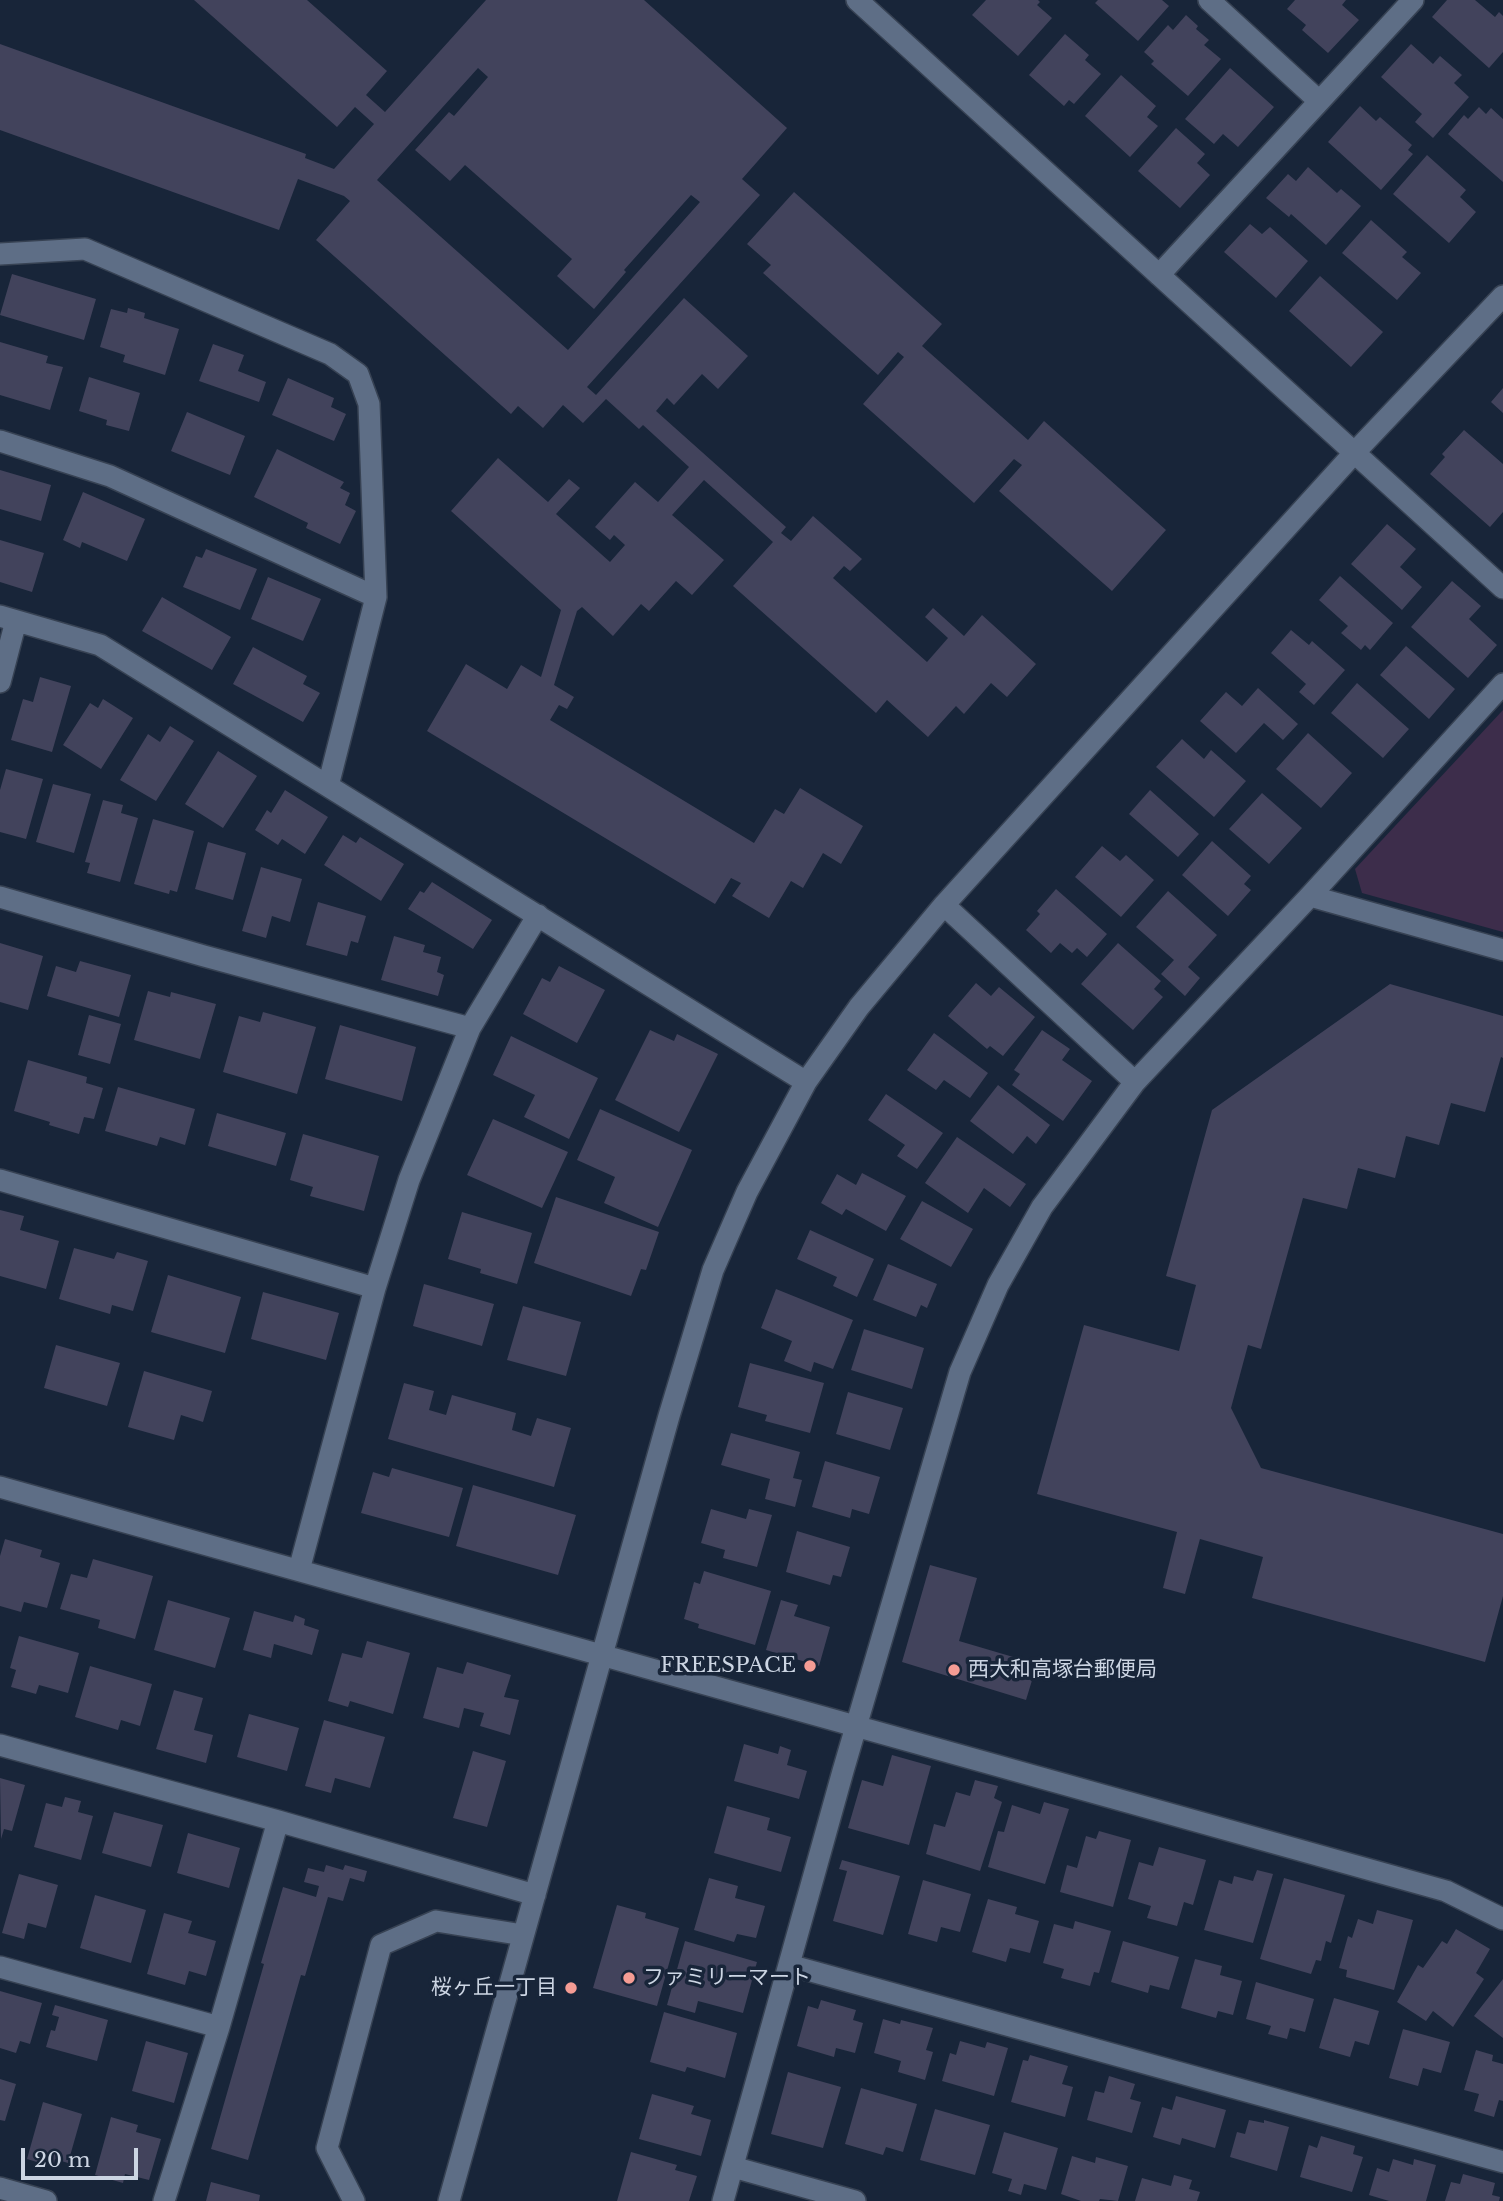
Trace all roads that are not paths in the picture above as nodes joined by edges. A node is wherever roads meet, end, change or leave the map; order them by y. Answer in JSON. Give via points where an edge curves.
{"nodes":[{"id":1,"x":857,"y":0,"type":"edge"},
{"id":2,"x":1209,"y":0,"type":"edge"},
{"id":3,"x":1413,"y":0,"type":"edge"},
{"id":4,"x":1319,"y":101,"type":"junction"},
{"id":5,"x":0,"y":254,"type":"edge"},
{"id":6,"x":1159,"y":275,"type":"junction"},
{"id":7,"x":1503,"y":296,"type":"edge"},
{"id":8,"x":0,"y":441,"type":"edge"},
{"id":9,"x":1356,"y":451,"type":"junction"},
{"id":10,"x":1503,"y":588,"type":"edge"},
{"id":11,"x":376,"y":597,"type":"junction"},
{"id":12,"x":8,"y":619,"type":"edge"},
{"id":13,"x":0,"y":681,"type":"edge"},
{"id":14,"x":1503,"y":684,"type":"edge"},
{"id":15,"x":328,"y":786,"type":"junction"},
{"id":16,"x":1310,"y":896,"type":"junction"},
{"id":17,"x":0,"y":897,"type":"edge"},
{"id":18,"x":944,"y":905,"type":"junction"},
{"id":19,"x":538,"y":915,"type":"junction"},
{"id":20,"x":1503,"y":950,"type":"edge"},
{"id":21,"x":470,"y":1028,"type":"junction"},
{"id":22,"x":806,"y":1082,"type":"junction"},
{"id":23,"x":1135,"y":1082,"type":"junction"},
{"id":24,"x":0,"y":1180,"type":"edge"},
{"id":25,"x":375,"y":1288,"type":"junction"},
{"id":26,"x":0,"y":1488,"type":"edge"},
{"id":27,"x":299,"y":1570,"type":"junction"},
{"id":28,"x":602,"y":1655,"type":"junction"},
{"id":29,"x":856,"y":1726,"type":"junction"},
{"id":30,"x":0,"y":1745,"type":"edge"},
{"id":31,"x":278,"y":1821,"type":"junction"},
{"id":32,"x":535,"y":1895,"type":"junction"},
{"id":33,"x":1503,"y":1919,"type":"edge"},
{"id":34,"x":523,"y":1935,"type":"junction"},
{"id":35,"x":789,"y":1965,"type":"junction"},
{"id":36,"x":0,"y":1967,"type":"edge"},
{"id":37,"x":219,"y":2027,"type":"junction"},
{"id":38,"x":1503,"y":2162,"type":"edge"},
{"id":39,"x":733,"y":2167,"type":"junction"},
{"id":40,"x":0,"y":2188,"type":"edge"},
{"id":41,"x":452,"y":2200,"type":"edge"},
{"id":42,"x":46,"y":2201,"type":"edge"},
{"id":43,"x":164,"y":2201,"type":"edge"},
{"id":44,"x":354,"y":2201,"type":"edge"},
{"id":45,"x":723,"y":2201,"type":"edge"},
{"id":46,"x":855,"y":2201,"type":"edge"}],
"edges":[{"from":1,"to":6,"type":"street"},
{"from":2,"to":4,"type":"street"},
{"from":3,"to":4,"type":"street"},
{"from":4,"to":6,"type":"street"},
{"from":5,"to":11,"type":"street","via":[[85,249],[330,354],[358,374],[369,404]]},
{"from":6,"to":9,"type":"street"},
{"from":7,"to":9,"type":"street"},
{"from":8,"to":11,"type":"street","via":[[110,476]]},
{"from":9,"to":10,"type":"street"},
{"from":9,"to":18,"type":"street"},
{"from":11,"to":15,"type":"street"},
{"from":12,"to":13,"type":"street"},
{"from":12,"to":15,"type":"street","via":[[100,645]]},
{"from":14,"to":16,"type":"street"},
{"from":15,"to":19,"type":"street"},
{"from":16,"to":20,"type":"street"},
{"from":16,"to":23,"type":"street"},
{"from":17,"to":21,"type":"street"},
{"from":18,"to":22,"type":"street","via":[[859,1007]]},
{"from":18,"to":23,"type":"street"},
{"from":19,"to":21,"type":"street"},
{"from":19,"to":22,"type":"street"},
{"from":21,"to":25,"type":"street","via":[[409,1180]]},
{"from":22,"to":28,"type":"street","via":[[747,1192],[713,1270]]},
{"from":23,"to":29,"type":"street","via":[[1042,1207],[993,1298],[960,1373]]},
{"from":24,"to":25,"type":"street"},
{"from":25,"to":27,"type":"street"},
{"from":26,"to":27,"type":"street"},
{"from":27,"to":28,"type":"street"},
{"from":28,"to":29,"type":"street"},
{"from":28,"to":32,"type":"street"},
{"from":29,"to":33,"type":"street","via":[[1446,1891]]},
{"from":29,"to":35,"type":"street"},
{"from":30,"to":31,"type":"street"},
{"from":31,"to":32,"type":"street"},
{"from":31,"to":37,"type":"street"},
{"from":32,"to":34,"type":"street"},
{"from":34,"to":41,"type":"street"},
{"from":34,"to":44,"type":"street","via":[[436,1921],[382,1945],[327,2148]]},
{"from":35,"to":38,"type":"street"},
{"from":35,"to":39,"type":"street"},
{"from":36,"to":37,"type":"street"},
{"from":37,"to":43,"type":"street"},
{"from":39,"to":45,"type":"street"},
{"from":39,"to":46,"type":"street"},
{"from":40,"to":42,"type":"street"}]}
